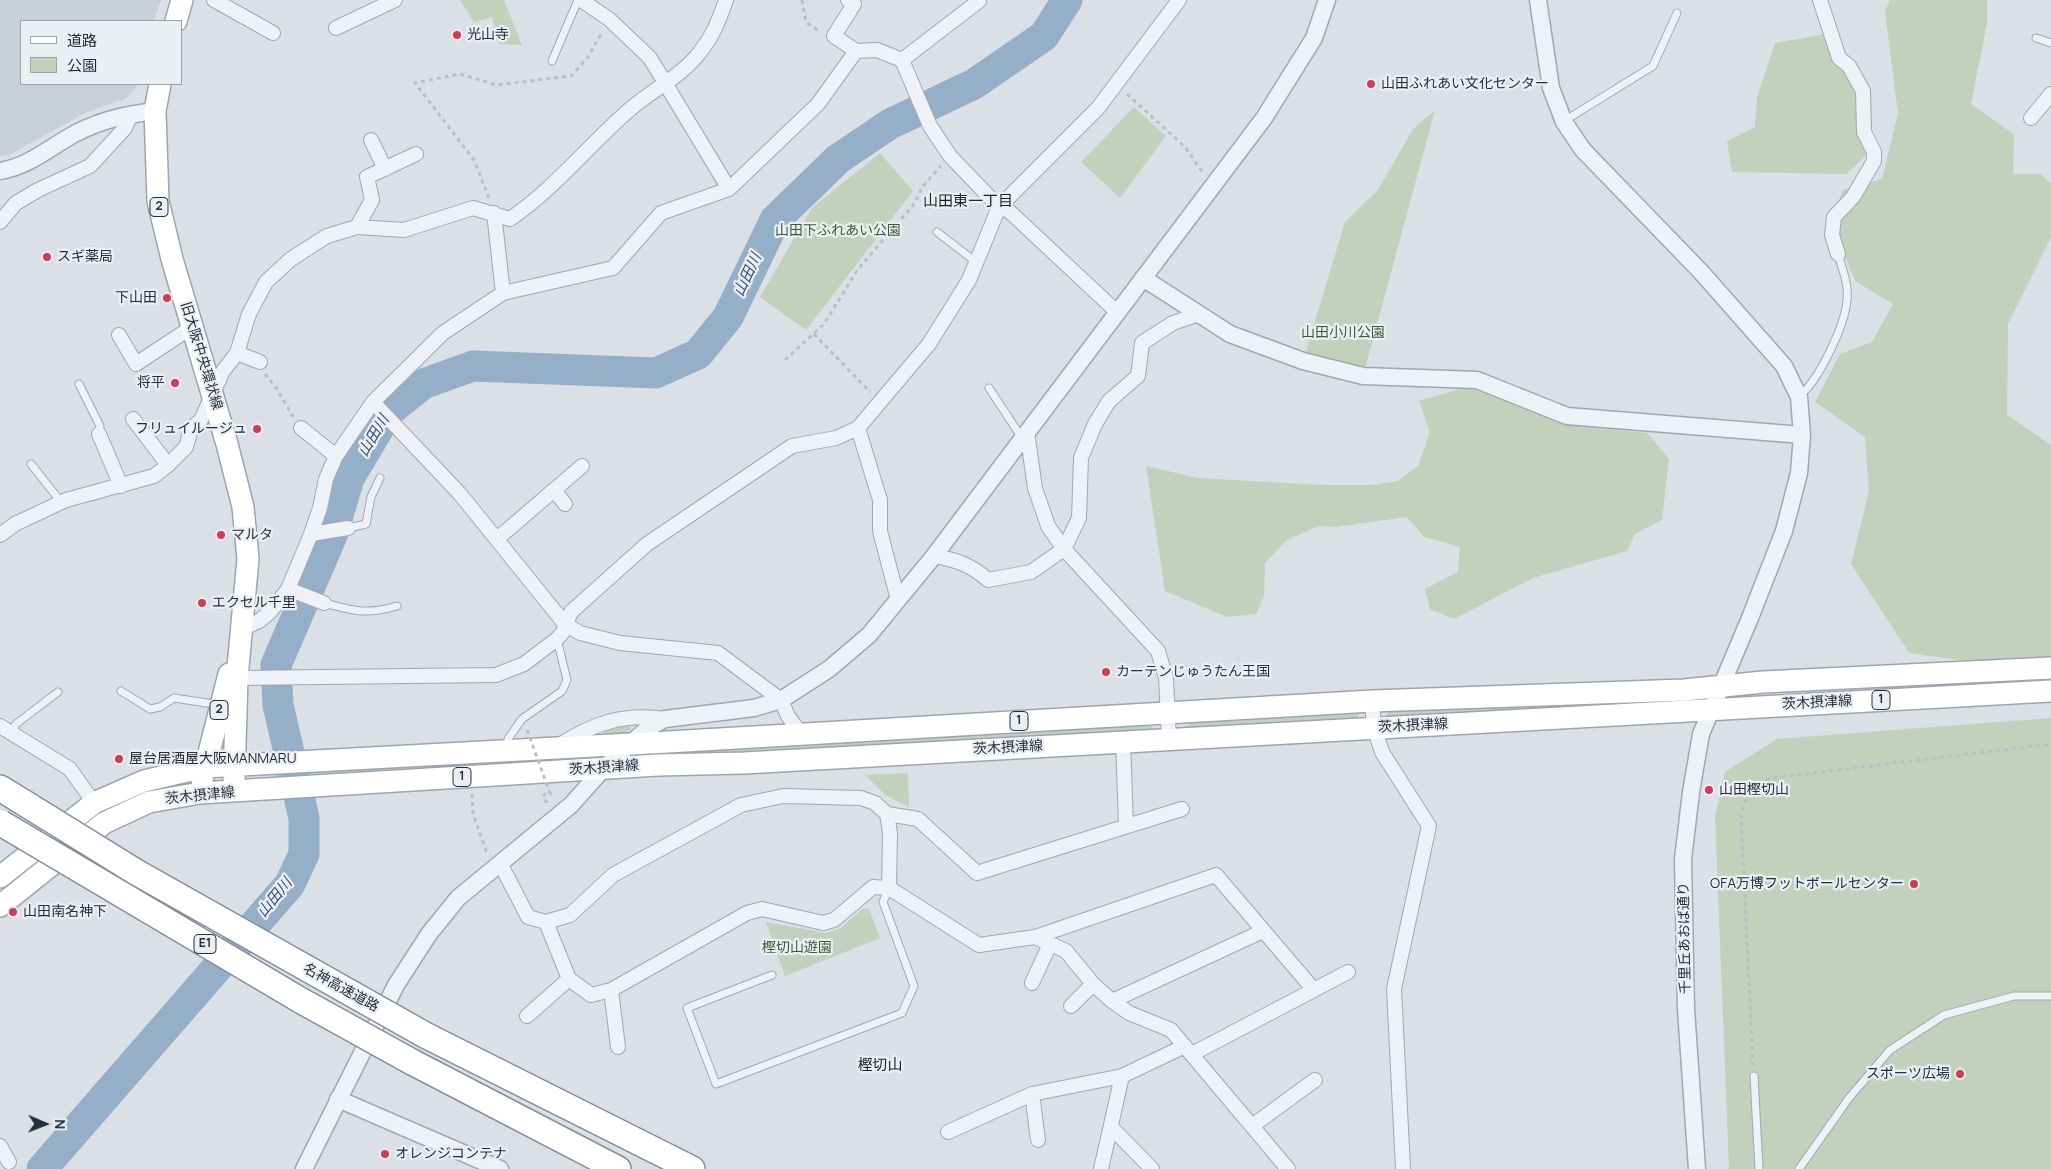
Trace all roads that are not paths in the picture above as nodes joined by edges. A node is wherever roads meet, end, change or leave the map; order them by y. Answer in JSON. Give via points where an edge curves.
{"nodes":[{"id":1,"x":182,"y":0,"type":"edge"},
{"id":2,"x":214,"y":0,"type":"edge"},
{"id":3,"x":395,"y":0,"type":"edge"},
{"id":4,"x":580,"y":0,"type":"edge"},
{"id":5,"x":726,"y":0,"type":"edge"},
{"id":6,"x":848,"y":0,"type":"edge"},
{"id":7,"x":978,"y":0,"type":"edge"},
{"id":8,"x":1179,"y":0,"type":"edge"},
{"id":9,"x":1327,"y":0,"type":"edge"},
{"id":10,"x":1538,"y":0,"type":"edge"},
{"id":11,"x":1820,"y":0,"type":"edge"},
{"id":12,"x":1677,"y":13,"type":"dead end"},
{"id":13,"x":176,"y":20,"type":"edge"},
{"id":14,"x":336,"y":28,"type":"dead end"},
{"id":15,"x":273,"y":32,"type":"dead end"},
{"id":16,"x":2036,"y":38,"type":"dead end"},
{"id":17,"x":2051,"y":43,"type":"edge"},
{"id":18,"x":856,"y":52,"type":"junction"},
{"id":19,"x":902,"y":60,"type":"junction"},
{"id":20,"x":552,"y":61,"type":"dead end"},
{"id":21,"x":160,"y":85,"type":"edge"},
{"id":22,"x":664,"y":85,"type":"junction"},
{"id":23,"x":2051,"y":94,"type":"edge"},
{"id":24,"x":155,"y":111,"type":"junction"},
{"id":25,"x":131,"y":114,"type":"junction"},
{"id":26,"x":2031,"y":118,"type":"dead end"},
{"id":27,"x":1564,"y":122,"type":"junction"},
{"id":28,"x":371,"y":140,"type":"dead end"},
{"id":29,"x":416,"y":154,"type":"dead end"},
{"id":30,"x":385,"y":169,"type":"junction"},
{"id":31,"x":0,"y":171,"type":"edge"},
{"id":32,"x":730,"y":189,"type":"junction"},
{"id":33,"x":999,"y":207,"type":"junction"},
{"id":34,"x":494,"y":213,"type":"junction"},
{"id":35,"x":0,"y":222,"type":"edge"},
{"id":36,"x":357,"y":227,"type":"junction"},
{"id":37,"x":937,"y":232,"type":"dead end"},
{"id":38,"x":1838,"y":254,"type":"joint"},
{"id":39,"x":976,"y":262,"type":"junction"},
{"id":40,"x":1142,"y":278,"type":"junction"},
{"id":41,"x":502,"y":294,"type":"junction"},
{"id":42,"x":1116,"y":312,"type":"junction"},
{"id":43,"x":1199,"y":314,"type":"junction"},
{"id":44,"x":192,"y":327,"type":"junction"},
{"id":45,"x":119,"y":335,"type":"dead end"},
{"id":46,"x":237,"y":353,"type":"junction"},
{"id":47,"x":260,"y":362,"type":"road end"},
{"id":48,"x":79,"y":384,"type":"dead end"},
{"id":49,"x":989,"y":388,"type":"dead end"},
{"id":50,"x":213,"y":396,"type":"junction"},
{"id":51,"x":1798,"y":397,"type":"junction"},
{"id":52,"x":373,"y":402,"type":"junction"},
{"id":53,"x":134,"y":418,"type":"dead end"},
{"id":54,"x":301,"y":428,"type":"road end"},
{"id":55,"x":858,"y":428,"type":"junction"},
{"id":56,"x":99,"y":434,"type":"joint"},
{"id":57,"x":1025,"y":435,"type":"junction"},
{"id":58,"x":1802,"y":435,"type":"junction"},
{"id":59,"x":336,"y":456,"type":"junction"},
{"id":60,"x":31,"y":464,"type":"dead end"},
{"id":61,"x":168,"y":465,"type":"junction"},
{"id":62,"x":582,"y":466,"type":"dead end"},
{"id":63,"x":380,"y":478,"type":"dead end"},
{"id":64,"x":121,"y":486,"type":"junction"},
{"id":65,"x":554,"y":490,"type":"junction"},
{"id":66,"x":61,"y":502,"type":"junction"},
{"id":67,"x":565,"y":504,"type":"dead end"},
{"id":68,"x":348,"y":528,"type":"joint"},
{"id":69,"x":311,"y":534,"type":"junction"},
{"id":70,"x":0,"y":535,"type":"edge"},
{"id":71,"x":496,"y":539,"type":"junction"},
{"id":72,"x":1064,"y":549,"type":"junction"},
{"id":73,"x":934,"y":556,"type":"junction"},
{"id":74,"x":288,"y":589,"type":"junction"},
{"id":75,"x":898,"y":600,"type":"junction"},
{"id":76,"x":324,"y":603,"type":"joint"},
{"id":77,"x":397,"y":606,"type":"dead end"},
{"id":78,"x":565,"y":624,"type":"junction"},
{"id":79,"x":242,"y":629,"type":"junction"},
{"id":80,"x":557,"y":639,"type":"junction"},
{"id":81,"x":2051,"y":668,"type":"edge"},
{"id":82,"x":237,"y":678,"type":"junction"},
{"id":83,"x":1722,"y":686,"type":"junction"},
{"id":84,"x":121,"y":691,"type":"dead end"},
{"id":85,"x":2051,"y":691,"type":"edge"},
{"id":86,"x":58,"y":692,"type":"dead end"},
{"id":87,"x":781,"y":700,"type":"junction"},
{"id":88,"x":1372,"y":701,"type":"junction"},
{"id":89,"x":220,"y":705,"type":"junction"},
{"id":90,"x":1711,"y":710,"type":"junction"},
{"id":91,"x":1168,"y":712,"type":"junction"},
{"id":92,"x":665,"y":719,"type":"junction"},
{"id":93,"x":1374,"y":728,"type":"junction"},
{"id":94,"x":6,"y":729,"type":"edge"},
{"id":95,"x":801,"y":734,"type":"junction"},
{"id":96,"x":508,"y":739,"type":"dead end"},
{"id":97,"x":1168,"y":739,"type":"junction"},
{"id":98,"x":1123,"y":741,"type":"junction"},
{"id":99,"x":630,"y":744,"type":"junction"},
{"id":100,"x":556,"y":747,"type":"junction"},
{"id":101,"x":233,"y":765,"type":"junction"},
{"id":102,"x":204,"y":767,"type":"junction"},
{"id":103,"x":604,"y":768,"type":"junction"},
{"id":104,"x":0,"y":788,"type":"edge"},
{"id":105,"x":234,"y":791,"type":"junction"},
{"id":106,"x":200,"y":793,"type":"junction"},
{"id":107,"x":94,"y":803,"type":"junction"},
{"id":108,"x":1182,"y":809,"type":"dead end"},
{"id":109,"x":887,"y":814,"type":"junction"},
{"id":110,"x":0,"y":822,"type":"edge"},
{"id":111,"x":1126,"y":826,"type":"junction"},
{"id":112,"x":495,"y":861,"type":"junction"},
{"id":113,"x":0,"y":877,"type":"edge"},
{"id":114,"x":889,"y":888,"type":"junction"},
{"id":115,"x":0,"y":906,"type":"edge"},
{"id":116,"x":546,"y":922,"type":"junction"},
{"id":117,"x":1264,"y":931,"type":"junction"},
{"id":118,"x":1035,"y":937,"type":"junction"},
{"id":119,"x":1050,"y":944,"type":"junction"},
{"id":120,"x":1348,"y":972,"type":"dead end"},
{"id":121,"x":772,"y":975,"type":"dead end"},
{"id":122,"x":569,"y":979,"type":"junction"},
{"id":123,"x":1032,"y":983,"type":"dead end"},
{"id":124,"x":1093,"y":984,"type":"junction"},
{"id":125,"x":611,"y":990,"type":"junction"},
{"id":126,"x":1314,"y":990,"type":"junction"},
{"id":127,"x":2051,"y":996,"type":"edge"},
{"id":128,"x":1112,"y":1001,"type":"junction"},
{"id":129,"x":1071,"y":1006,"type":"dead end"},
{"id":130,"x":527,"y":1016,"type":"dead end"},
{"id":131,"x":618,"y":1047,"type":"dead end"},
{"id":132,"x":1188,"y":1050,"type":"junction"},
{"id":133,"x":1122,"y":1076,"type":"junction"},
{"id":134,"x":1754,"y":1076,"type":"road end"},
{"id":135,"x":1315,"y":1080,"type":"dead end"},
{"id":136,"x":1032,"y":1094,"type":"junction"},
{"id":137,"x":338,"y":1099,"type":"junction"},
{"id":138,"x":1252,"y":1126,"type":"junction"},
{"id":139,"x":1112,"y":1127,"type":"junction"},
{"id":140,"x":948,"y":1132,"type":"dead end"},
{"id":141,"x":1038,"y":1140,"type":"dead end"},
{"id":142,"x":0,"y":1146,"type":"edge"},
{"id":143,"x":9,"y":1162,"type":"dead end"},
{"id":144,"x":492,"y":1168,"type":"edge"},
{"id":145,"x":304,"y":1169,"type":"edge"},
{"id":146,"x":618,"y":1169,"type":"edge"},
{"id":147,"x":692,"y":1169,"type":"edge"},
{"id":148,"x":1101,"y":1169,"type":"edge"},
{"id":149,"x":1152,"y":1169,"type":"edge"},
{"id":150,"x":1288,"y":1169,"type":"edge"},
{"id":151,"x":1403,"y":1169,"type":"edge"},
{"id":152,"x":1697,"y":1169,"type":"edge"},
{"id":153,"x":1759,"y":1169,"type":"edge"},
{"id":154,"x":1799,"y":1169,"type":"edge"}],
"edges":[{"from":1,"to":13,"type":"main road"},
{"from":2,"to":15,"type":"street"},
{"from":3,"to":14,"type":"street"},
{"from":4,"to":20,"type":"lane"},
{"from":4,"to":22,"type":"street","via":[[609,19],[650,58]]},
{"from":5,"to":22,"type":"street","via":[[715,31],[695,58]]},
{"from":6,"to":18,"type":"street","via":[[854,4],[834,36]]},
{"from":7,"to":19,"type":"street"},
{"from":8,"to":33,"type":"street","via":[[1118,85]]},
{"from":9,"to":40,"type":"street","via":[[1314,38],[1292,76],[1264,118]]},
{"from":10,"to":27,"type":"street","name":"千里丘あおば通り","via":[[1551,88]]},
{"from":11,"to":38,"type":"street","via":[[1839,58],[1850,66],[1863,91],[1864,132],[1874,152],[1874,161],[1854,197],[1834,217],[1832,235]]},
{"from":12,"to":27,"type":"lane","via":[[1653,66]]},
{"from":16,"to":17,"type":"lane"},
{"from":18,"to":19,"type":"street","via":[[876,50]]},
{"from":18,"to":32,"type":"street","via":[[818,104]]},
{"from":19,"to":33,"type":"street","via":[[930,126],[950,156]]},
{"from":21,"to":24,"type":"main road","name":"旧大阪中央環状線","number":"2"},
{"from":22,"to":32,"type":"street"},
{"from":22,"to":34,"type":"street","via":[[629,110],[530,205],[510,219]]},
{"from":23,"to":26,"type":"street"},
{"from":24,"to":25,"type":"street"},
{"from":24,"to":44,"type":"main road","name":"旧大阪中央環状線","number":"2","via":[[158,201]]},
{"from":25,"to":31,"type":"street","via":[[119,115],[77,133],[26,164]]},
{"from":25,"to":35,"type":"street","via":[[125,128],[90,166],[16,203]]},
{"from":27,"to":51,"type":"street","name":"千里丘あおば通り","via":[[1583,150],[1702,273],[1784,366]]},
{"from":28,"to":30,"type":"street"},
{"from":29,"to":30,"type":"street"},
{"from":30,"to":36,"type":"street","via":[[367,177],[372,200]]},
{"from":32,"to":41,"type":"street","via":[[660,213],[613,268]]},
{"from":33,"to":39,"type":"street"},
{"from":33,"to":42,"type":"street","via":[[1009,211]]},
{"from":34,"to":36,"type":"street","via":[[473,208],[404,230]]},
{"from":34,"to":41,"type":"street"},
{"from":36,"to":46,"type":"street","via":[[327,236],[291,259],[266,282],[249,314]]},
{"from":37,"to":39,"type":"lane"},
{"from":38,"to":51,"type":"lane","via":[[1848,299],[1844,318],[1818,377]]},
{"from":39,"to":55,"type":"street","via":[[969,280],[929,344]]},
{"from":40,"to":42,"type":"street"},
{"from":40,"to":43,"type":"street"},
{"from":41,"to":52,"type":"street","via":[[443,333]]},
{"from":42,"to":57,"type":"street"},
{"from":43,"to":58,"type":"street","via":[[1230,334],[1303,361],[1363,376],[1477,380],[1567,416]]},
{"from":43,"to":72,"type":"street","via":[[1173,323],[1142,343],[1138,376],[1109,401],[1095,424],[1080,458],[1080,518]]},
{"from":44,"to":45,"type":"street","via":[[136,364]]},
{"from":44,"to":50,"type":"main road","name":"旧大阪中央環状線","number":"2"},
{"from":46,"to":47,"type":"street"},
{"from":46,"to":50,"type":"street","via":[[223,371]]},
{"from":48,"to":56,"type":"lane","via":[[100,426]]},
{"from":49,"to":57,"type":"lane"},
{"from":50,"to":61,"type":"street","via":[[201,420],[191,428],[186,447]]},
{"from":50,"to":79,"type":"main road","name":"旧大阪中央環状線","number":"2","via":[[243,507],[248,559]]},
{"from":51,"to":58,"type":"street","name":"千里丘あおば通り"},
{"from":52,"to":59,"type":"street"},
{"from":52,"to":71,"type":"street","via":[[460,494]]},
{"from":53,"to":61,"type":"street"},
{"from":54,"to":59,"type":"street"},
{"from":55,"to":75,"type":"street","via":[[880,500],[880,531]]},
{"from":55,"to":78,"type":"street","via":[[836,438],[792,446],[647,544],[571,612]]},
{"from":56,"to":64,"type":"street"},
{"from":57,"to":72,"type":"street","via":[[1035,488],[1048,526]]},
{"from":57,"to":73,"type":"street"},
{"from":58,"to":83,"type":"street","name":"千里丘あおば通り","via":[[1799,473],[1784,531]]},
{"from":59,"to":69,"type":"street"},
{"from":60,"to":66,"type":"lane"},
{"from":61,"to":64,"type":"street","via":[[154,476]]},
{"from":62,"to":65,"type":"street"},
{"from":63,"to":68,"type":"lane","via":[[371,497],[366,524]]},
{"from":64,"to":66,"type":"street"},
{"from":65,"to":67,"type":"street"},
{"from":65,"to":71,"type":"street"},
{"from":66,"to":70,"type":"street","via":[[15,524]]},
{"from":68,"to":69,"type":"street"},
{"from":69,"to":74,"type":"street"},
{"from":71,"to":78,"type":"street"},
{"from":72,"to":73,"type":"street","via":[[1031,572],[988,580],[974,567]]},
{"from":72,"to":91,"type":"street","via":[[1158,651],[1166,678]]},
{"from":73,"to":75,"type":"street"},
{"from":74,"to":76,"type":"street"},
{"from":74,"to":79,"type":"street","via":[[270,612]]},
{"from":75,"to":87,"type":"street","via":[[870,635],[829,669]]},
{"from":76,"to":77,"type":"lane","via":[[355,612],[376,612]]},
{"from":78,"to":80,"type":"street"},
{"from":78,"to":87,"type":"street","via":[[580,633],[620,643],[718,653]]},
{"from":79,"to":82,"type":"main road","name":"旧大阪中央環状線","number":"2"},
{"from":79,"to":89,"type":"main road","name":"旧大阪中央環状線","number":"2"},
{"from":80,"to":82,"type":"street","via":[[524,664],[496,675]]},
{"from":80,"to":96,"type":"lane","via":[[567,680],[562,691],[522,719]]},
{"from":81,"to":83,"type":"main road","name":"茨木摂津線","number":"1"},
{"from":82,"to":101,"type":"main road","name":"旧大阪中央環状線","number":"2"},
{"from":83,"to":88,"type":"main road","name":"茨木摂津線","number":"1"},
{"from":83,"to":90,"type":"street","name":"千里丘あおば通り"},
{"from":84,"to":89,"type":"lane","via":[[150,708],[160,707],[174,698]]},
{"from":85,"to":90,"type":"main road","name":"茨木摂津線","number":"1"},
{"from":86,"to":94,"type":"lane"},
{"from":87,"to":92,"type":"street","via":[[754,708]]},
{"from":87,"to":95,"type":"street"},
{"from":88,"to":91,"type":"main road","name":"茨木摂津線","number":"1"},
{"from":88,"to":93,"type":"street"},
{"from":89,"to":102,"type":"main road","name":"旧大阪中央環状線","number":"2"},
{"from":90,"to":93,"type":"main road","name":"茨木摂津線","number":"1"},
{"from":90,"to":152,"type":"street","name":"千里丘あおば通り","via":[[1701,734],[1683,859],[1686,1009]]},
{"from":91,"to":95,"type":"main road","name":"茨木摂津線","number":"1"},
{"from":91,"to":97,"type":"street"},
{"from":92,"to":99,"type":"street","via":[[648,728]]},
{"from":92,"to":100,"type":"street","via":[[624,718],[582,731]]},
{"from":93,"to":97,"type":"main road","name":"茨木摂津線","number":"1"},
{"from":93,"to":151,"type":"street","via":[[1382,752],[1429,826],[1394,989]]},
{"from":94,"to":107,"type":"street","via":[[70,769]]},
{"from":95,"to":99,"type":"main road","name":"茨木摂津線","number":"1"},
{"from":97,"to":98,"type":"main road","name":"茨木摂津線","number":"1"},
{"from":98,"to":103,"type":"main road","name":"茨木摂津線","number":"1"},
{"from":98,"to":111,"type":"street"},
{"from":99,"to":100,"type":"main road","name":"茨木摂津線","number":"1"},
{"from":99,"to":103,"type":"street"},
{"from":100,"to":101,"type":"main road","name":"茨木摂津線","number":"1"},
{"from":101,"to":102,"type":"main road","name":"茨木摂津線","number":"1"},
{"from":101,"to":105,"type":"main road","name":"旧大阪中央環状線","number":"2"},
{"from":102,"to":106,"type":"main road","name":"旧大阪中央環状線","number":"2"},
{"from":102,"to":107,"type":"main road","name":"茨木摂津線","number":"1","via":[[144,781]]},
{"from":103,"to":105,"type":"main road","name":"茨木摂津線","number":"1"},
{"from":103,"to":112,"type":"street","via":[[571,804]]},
{"from":104,"to":147,"type":"highway","name":"名神高速道路","number":"E1","bridge":true,"via":[[136,872],[425,1035]]},
{"from":105,"to":106,"type":"main road","name":"茨木摂津線","number":"1"},
{"from":106,"to":115,"type":"main road","name":"茨木摂津線","number":"1","via":[[149,802],[104,822]]},
{"from":107,"to":113,"type":"main road","name":"茨木摂津線","number":"1"},
{"from":108,"to":111,"type":"street"},
{"from":109,"to":111,"type":"street","via":[[918,819],[977,873]]},
{"from":109,"to":114,"type":"street"},
{"from":109,"to":116,"type":"street","via":[[875,803],[861,798],[784,796],[741,805],[613,874],[570,915]]},
{"from":110,"to":146,"type":"highway","number":"E1","bridge":true,"via":[[292,995],[412,1062]]},
{"from":112,"to":116,"type":"street","via":[[528,917]]},
{"from":112,"to":137,"type":"street","via":[[458,898],[429,934],[396,985]]},
{"from":114,"to":118,"type":"street","via":[[980,945]]},
{"from":114,"to":121,"type":"lane","via":[[883,902],[914,986],[902,1013],[716,1084],[687,1008]]},
{"from":114,"to":125,"type":"street","via":[[873,887],[834,920],[823,923],[762,909],[747,913]]},
{"from":116,"to":122,"type":"street"},
{"from":117,"to":118,"type":"street","via":[[1216,875]]},
{"from":117,"to":126,"type":"street"},
{"from":117,"to":128,"type":"street"},
{"from":118,"to":119,"type":"street"},
{"from":119,"to":123,"type":"street"},
{"from":119,"to":124,"type":"street","via":[[1066,951]]},
{"from":120,"to":126,"type":"street"},
{"from":122,"to":125,"type":"street","via":[[591,995]]},
{"from":122,"to":130,"type":"street"},
{"from":124,"to":128,"type":"street"},
{"from":124,"to":129,"type":"street"},
{"from":125,"to":131,"type":"street"},
{"from":126,"to":132,"type":"street"},
{"from":127,"to":154,"type":"lane","via":[[2014,996],[1944,1015],[1890,1050],[1849,1098]]},
{"from":128,"to":132,"type":"street","via":[[1129,1013],[1171,1030]]},
{"from":132,"to":133,"type":"street"},
{"from":132,"to":138,"type":"street"},
{"from":133,"to":136,"type":"street"},
{"from":133,"to":139,"type":"street"},
{"from":134,"to":153,"type":"lane"},
{"from":135,"to":138,"type":"street"},
{"from":136,"to":140,"type":"street"},
{"from":136,"to":141,"type":"street"},
{"from":137,"to":144,"type":"street"},
{"from":137,"to":145,"type":"street"},
{"from":138,"to":150,"type":"street"},
{"from":139,"to":148,"type":"street"},
{"from":139,"to":149,"type":"street"},
{"from":142,"to":143,"type":"street"}]}
